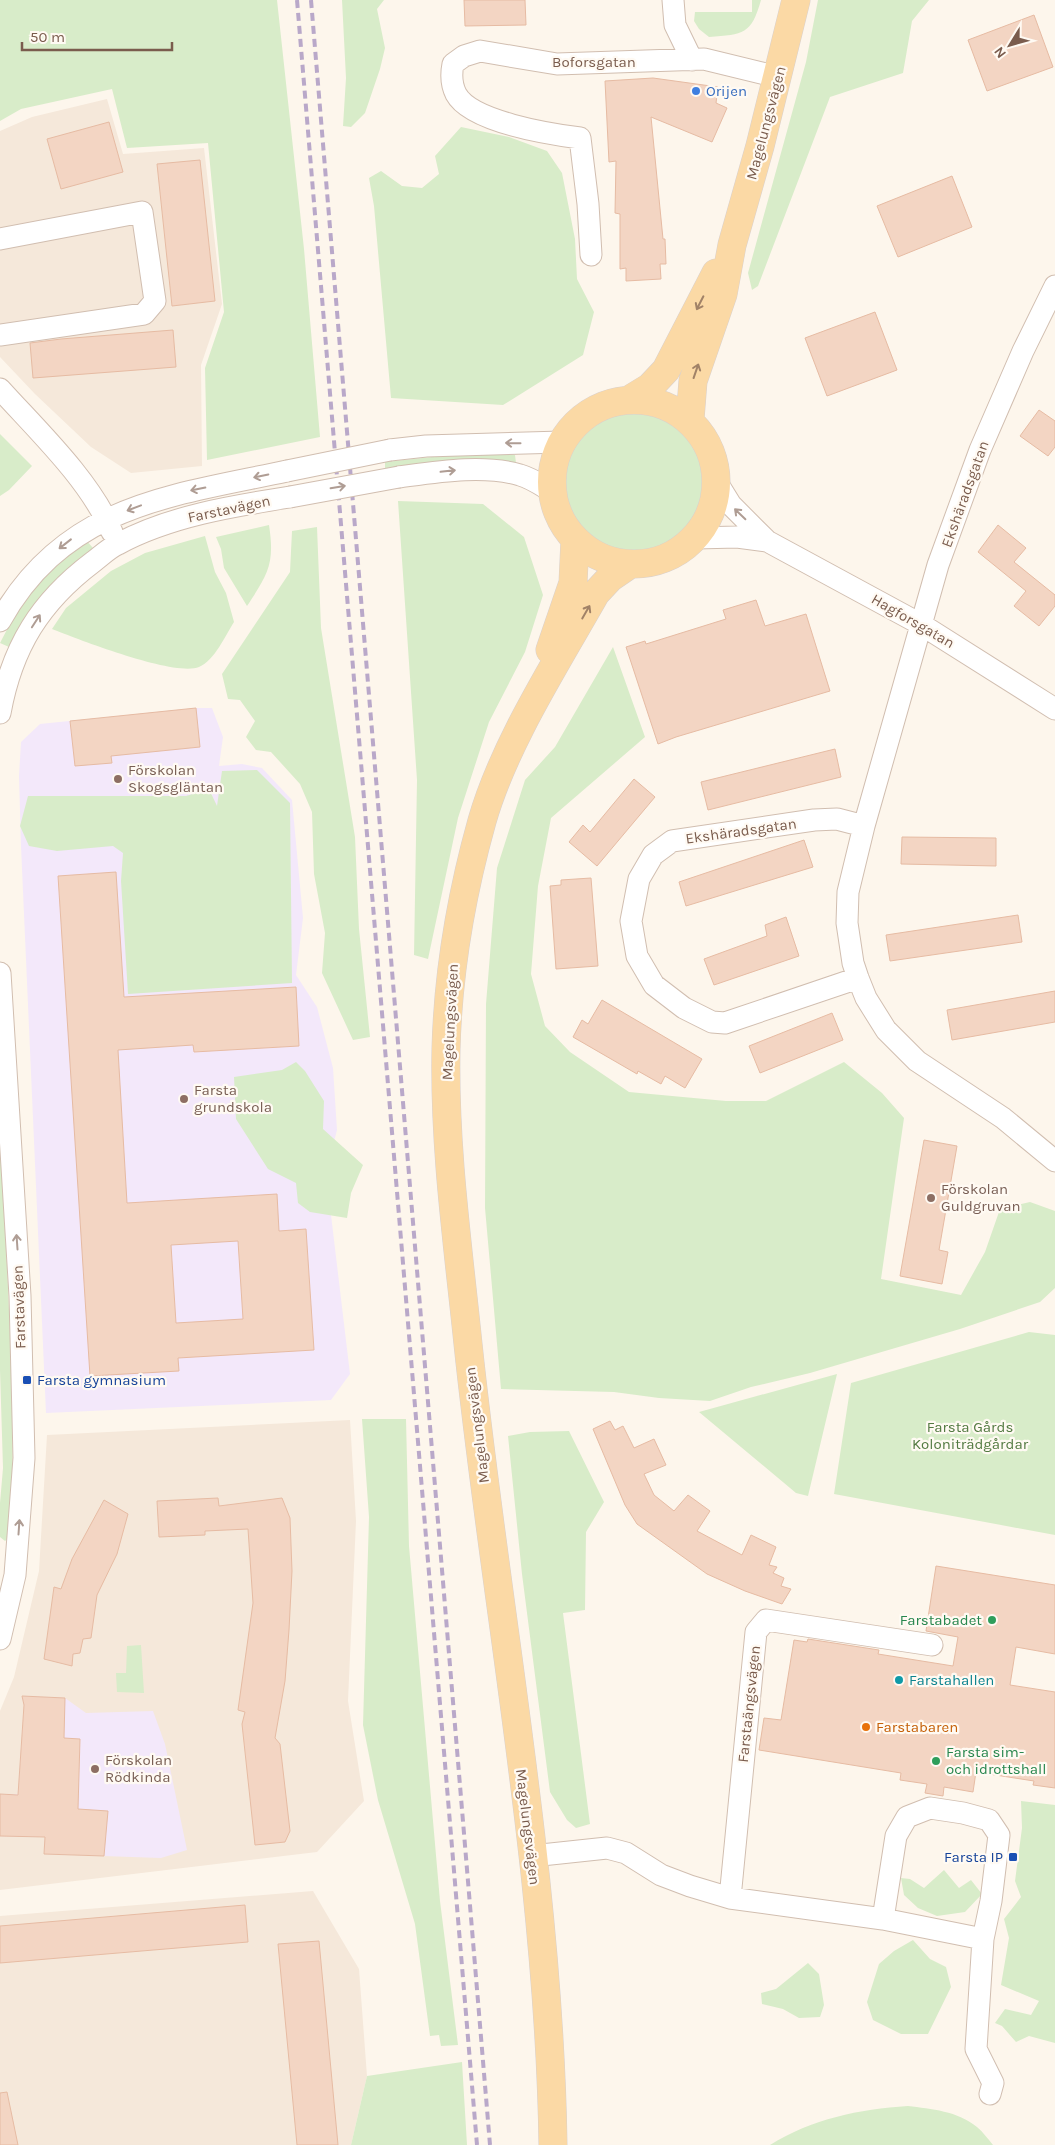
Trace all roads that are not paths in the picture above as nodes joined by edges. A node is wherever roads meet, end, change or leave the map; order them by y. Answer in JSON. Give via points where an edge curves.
{"nodes":[{"id":1,"x":673,"y":0,"type":"edge"},
{"id":2,"x":796,"y":0,"type":"edge"},
{"id":3,"x":692,"y":60,"type":"junction"},
{"id":4,"x":778,"y":77,"type":"junction"},
{"id":5,"x":0,"y":239,"type":"edge"},
{"id":6,"x":732,"y":245,"type":"junction"},
{"id":7,"x":591,"y":255,"type":"dead end"},
{"id":8,"x":1055,"y":286,"type":"edge"},
{"id":9,"x":1050,"y":313,"type":"edge"},
{"id":10,"x":0,"y":335,"type":"edge"},
{"id":11,"x":0,"y":389,"type":"edge"},
{"id":12,"x":632,"y":398,"type":"junction"},
{"id":13,"x":690,"y":419,"type":"junction"},
{"id":14,"x":562,"y":442,"type":"junction"},
{"id":15,"x":718,"y":484,"type":"junction"},
{"id":16,"x":551,"y":491,"type":"junction"},
{"id":17,"x":106,"y":518,"type":"junction"},
{"id":18,"x":696,"y":538,"type":"junction"},
{"id":19,"x":575,"y":540,"type":"junction"},
{"id":20,"x":766,"y":541,"type":"junction"},
{"id":21,"x":117,"y":544,"type":"junction"},
{"id":22,"x":629,"y":565,"type":"junction"},
{"id":23,"x":0,"y":620,"type":"edge"},
{"id":24,"x":922,"y":625,"type":"junction"},
{"id":25,"x":1055,"y":709,"type":"edge"},
{"id":26,"x":0,"y":713,"type":"edge"},
{"id":27,"x":527,"y":715,"type":"junction"},
{"id":28,"x":864,"y":826,"type":"junction"},
{"id":29,"x":0,"y":973,"type":"edge"},
{"id":30,"x":858,"y":978,"type":"junction"},
{"id":31,"x":1055,"y":1161,"type":"edge"},
{"id":32,"x":7,"y":1574,"type":"edge"},
{"id":33,"x":0,"y":1639,"type":"edge"},
{"id":34,"x":932,"y":1645,"type":"dead end"},
{"id":35,"x":532,"y":1856,"type":"junction"},
{"id":36,"x":730,"y":1898,"type":"junction"},
{"id":37,"x":883,"y":1919,"type":"junction"},
{"id":38,"x":983,"y":1939,"type":"junction"},
{"id":39,"x":990,"y":2094,"type":"dead end"},
{"id":40,"x":553,"y":2145,"type":"edge"}],
"edges":[{"from":1,"to":3,"type":"street","via":[[675,25]]},
{"from":2,"to":4,"type":"main road","name":"Magelungsvägen"},
{"from":3,"to":4,"type":"street","name":"Boforsgatan","via":[[704,59]]},
{"from":3,"to":7,"type":"street","name":"Boforsgatan","via":[[557,64],[480,50],[453,64],[451,76],[456,94],[468,107],[499,121],[580,138]]},
{"from":4,"to":6,"type":"main road","name":"Magelungsvägen"},
{"from":5,"to":10,"type":"street","via":[[142,212],[155,301],[144,314]]},
{"from":6,"to":12,"type":"main road","name":"Magelungsvägen","one_way":true,"via":[[666,370],[650,387]]},
{"from":13,"to":6,"type":"main road","name":"Magelungsvägen","one_way":true,"via":[[693,381],[723,294]]},
{"from":8,"to":9,"type":"street","name":"Ekshäradsgatan"},
{"from":9,"to":24,"type":"street","name":"Ekshäradsgatan","via":[[1023,351],[980,450],[938,565]]},
{"from":11,"to":17,"type":"street","via":[[87,487]]},
{"from":12,"to":13,"type":"main road","via":[[660,402]]},
{"from":12,"to":14,"type":"main road","via":[[599,406],[574,424]]},
{"from":13,"to":15,"type":"main road","via":[[711,451]]},
{"from":14,"to":16,"type":"main road","via":[[554,458]]},
{"from":14,"to":17,"type":"street","name":"Farstavägen","one_way":true,"bridge":true,"via":[[390,450],[186,492]]},
{"from":15,"to":18,"type":"main road","via":[[712,513]]},
{"from":20,"to":15,"type":"street","name":"Hagforsgatan","one_way":true,"via":[[731,505]]},
{"from":16,"to":19,"type":"main road","via":[[558,514]]},
{"from":21,"to":16,"type":"street","name":"Farstavägen","one_way":true,"bridge":true,"via":[[150,529],[190,517],[399,477],[454,470],[519,475]]},
{"from":17,"to":21,"type":"street"},
{"from":17,"to":23,"type":"street","name":"Farstavägen","one_way":true,"via":[[54,553],[27,580]]},
{"from":18,"to":20,"type":"street","name":"Hagforsgatan","via":[[737,537]]},
{"from":18,"to":22,"type":"main road","via":[[682,550],[665,557]]},
{"from":19,"to":22,"type":"main road","via":[[596,556]]},
{"from":19,"to":27,"type":"main road","name":"Magelungsvägen","via":[[573,582]]},
{"from":20,"to":24,"type":"street","name":"Hagforsgatan"},
{"from":26,"to":21,"type":"street","name":"Farstavägen","one_way":true,"via":[[12,663],[36,619],[52,598],[83,569]]},
{"from":27,"to":22,"type":"main road","name":"Magelungsvägen","one_way":true,"via":[[596,593]]},
{"from":24,"to":25,"type":"street","name":"Hagforsgatan"},
{"from":24,"to":28,"type":"street","name":"Ekshäradsgatan"},
{"from":27,"to":35,"type":"main road","name":"Magelungsvägen","via":[[483,817],[471,864],[453,955],[446,1097],[453,1201],[473,1391]]},
{"from":28,"to":30,"type":"street","name":"Ekshäradsgatan","via":[[848,892],[847,924]]},
{"from":28,"to":30,"type":"street","name":"Ekshäradsgatan","via":[[836,819],[814,820],[672,841],[653,855],[639,879],[631,921],[637,956],[654,985],[684,1008],[712,1022],[725,1022]]},
{"from":32,"to":29,"type":"street","name":"Farstavägen","one_way":true,"via":[[24,1458],[20,1296]]},
{"from":30,"to":31,"type":"street","name":"Ekshäradsgatan","via":[[886,1030],[917,1061],[1003,1118]]},
{"from":32,"to":33,"type":"street","name":"Farstavägen"},
{"from":34,"to":36,"type":"street","name":"Farstaängsvägen","via":[[766,1620],[756,1632]]},
{"from":35,"to":36,"type":"street","via":[[607,1848],[626,1853],[664,1876]]},
{"from":35,"to":40,"type":"main road","name":"Magelungsvägen","via":[[545,1973]]},
{"from":36,"to":37,"type":"street"},
{"from":37,"to":38,"type":"street"},
{"from":37,"to":38,"type":"street","via":[[896,1836],[907,1817],[930,1808],[963,1813],[989,1820],[999,1835]]},
{"from":38,"to":39,"type":"street","via":[[976,2049],[992,2083]]}]}
